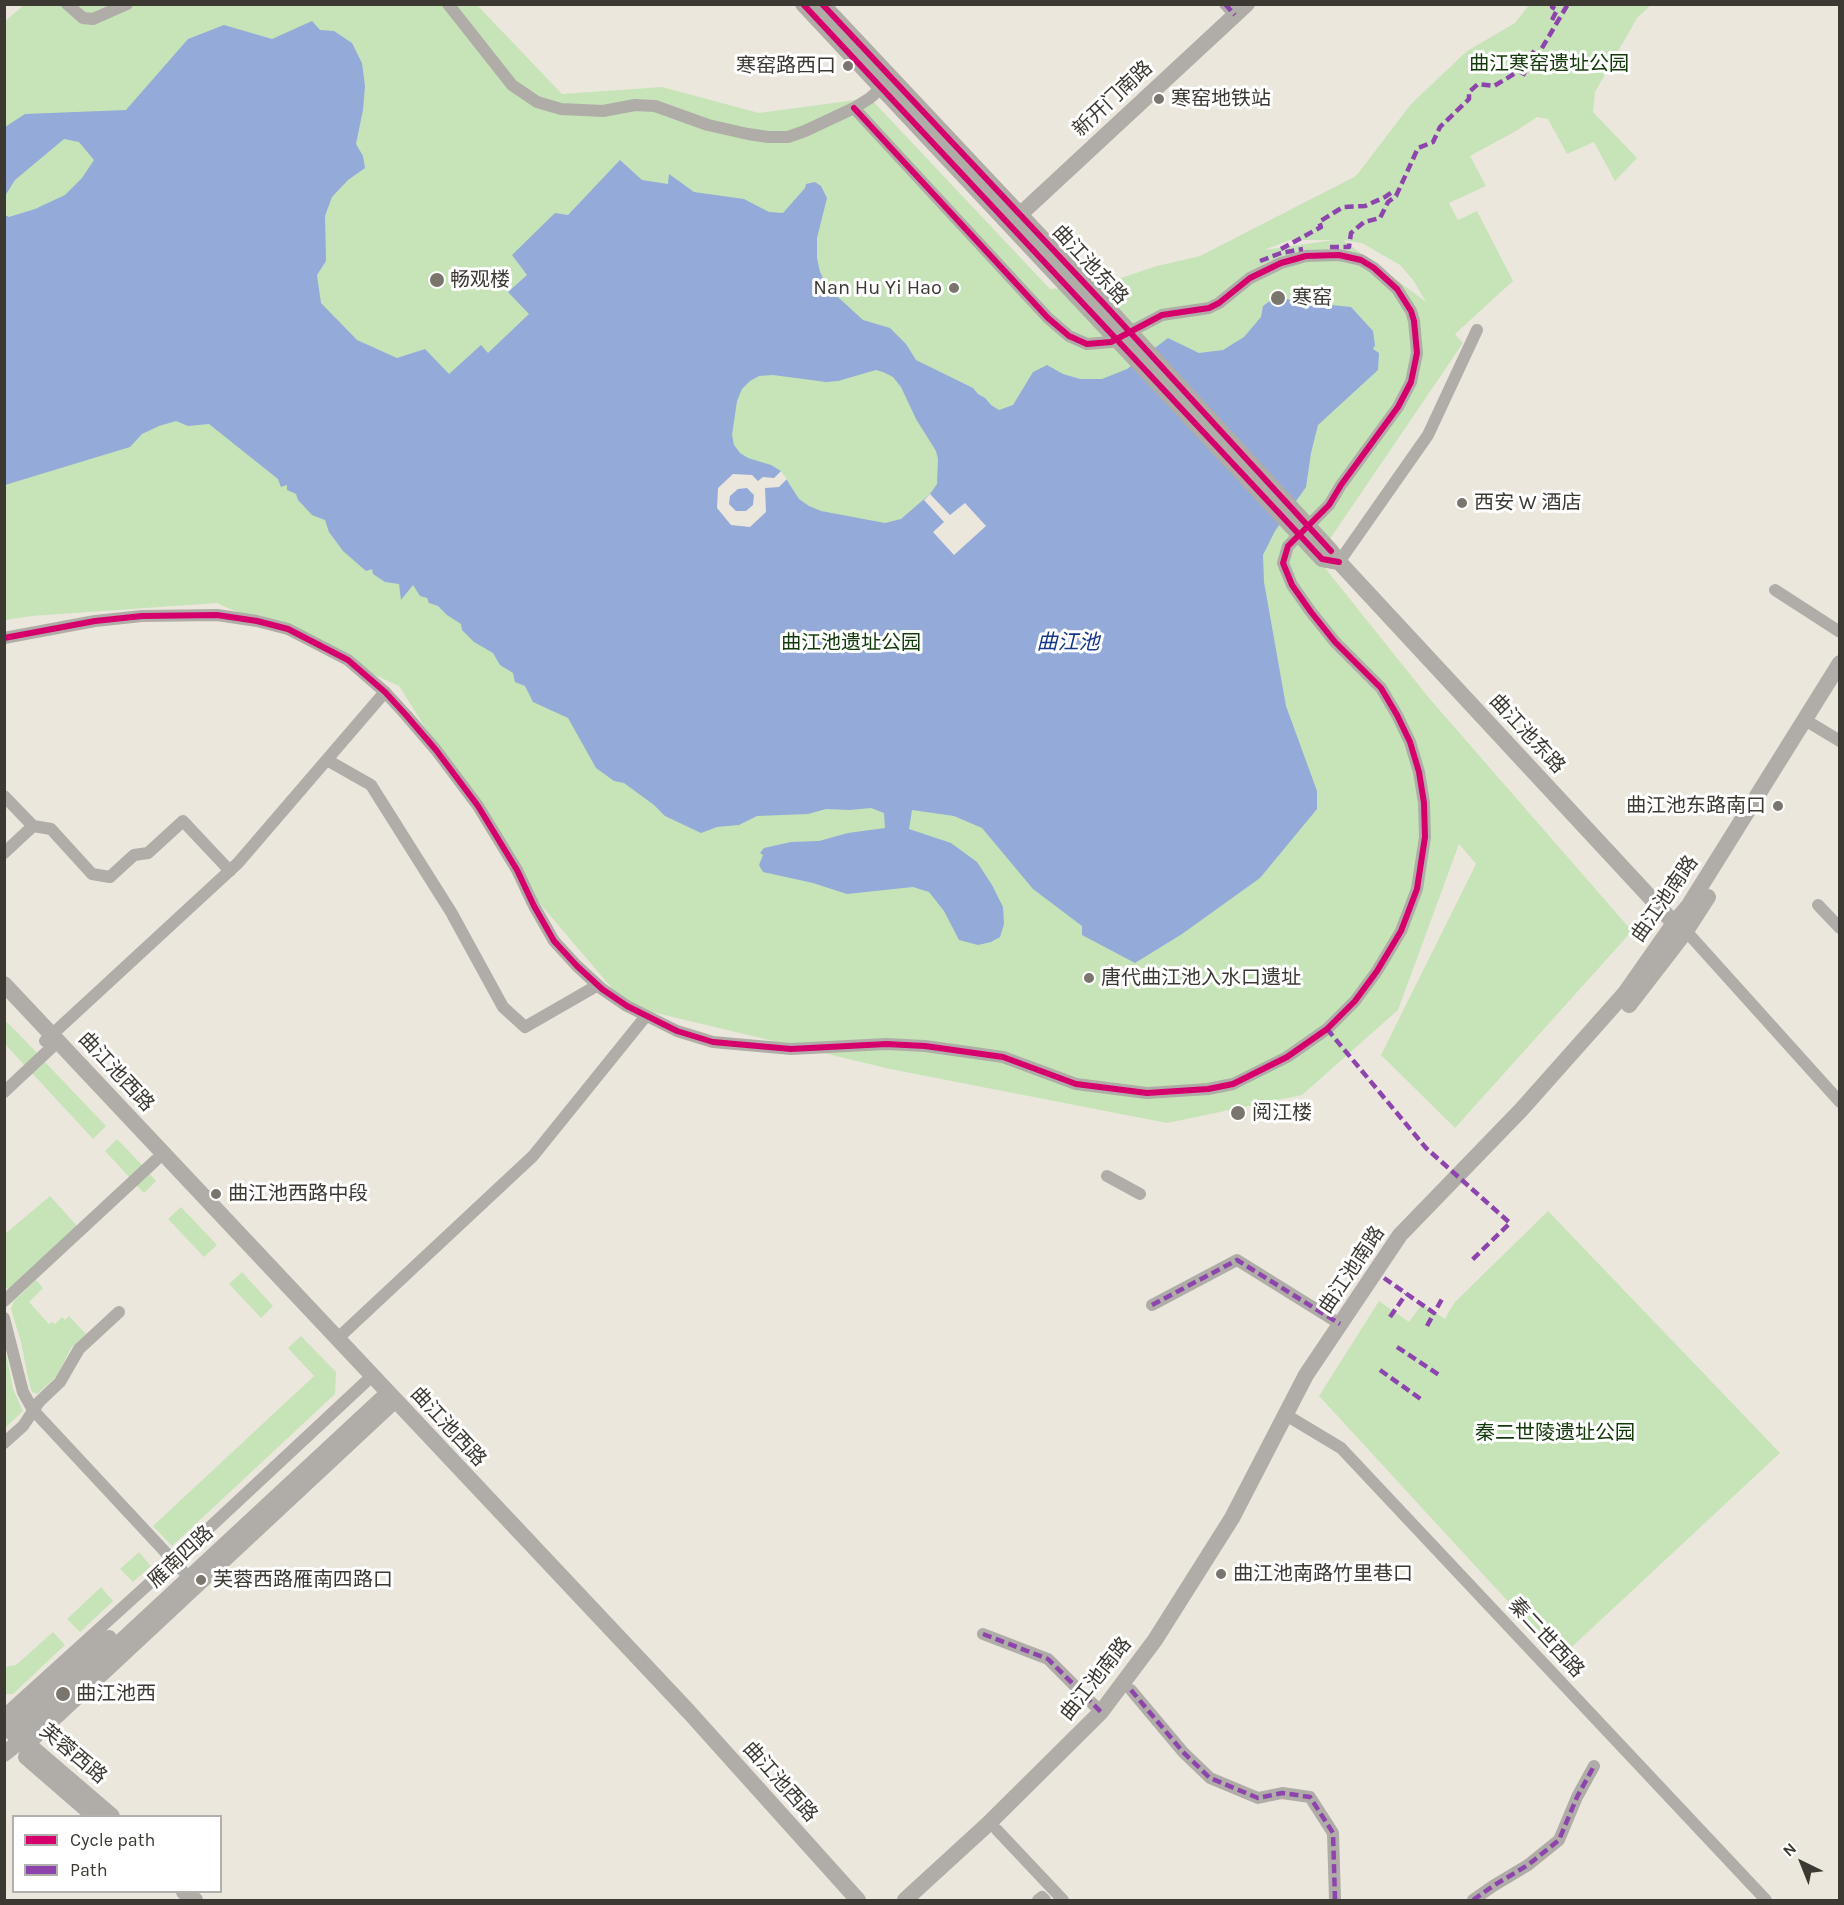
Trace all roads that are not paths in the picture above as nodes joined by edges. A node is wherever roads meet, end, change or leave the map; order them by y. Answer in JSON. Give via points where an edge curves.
{"nodes":[{"id":1,"x":68,"y":4,"type":"edge"},
{"id":2,"x":127,"y":4,"type":"edge"},
{"id":3,"x":448,"y":4,"type":"edge"},
{"id":4,"x":803,"y":4,"type":"edge"},
{"id":5,"x":822,"y":4,"type":"edge"},
{"id":6,"x":1236,"y":8,"type":"edge"},
{"id":7,"x":886,"y":84,"type":"junction"},
{"id":8,"x":854,"y":108,"type":"junction"},
{"id":9,"x":1014,"y":220,"type":"junction"},
{"id":10,"x":1478,"y":330,"type":"dead end"},
{"id":11,"x":1335,"y":556,"type":"junction"},
{"id":12,"x":1775,"y":591,"type":"dead end"},
{"id":13,"x":1839,"y":632,"type":"edge"},
{"id":14,"x":4,"y":638,"type":"edge"},
{"id":15,"x":1839,"y":663,"type":"edge"},
{"id":16,"x":1839,"y":684,"type":"edge"},
{"id":17,"x":385,"y":692,"type":"junction"},
{"id":18,"x":1809,"y":723,"type":"junction"},
{"id":19,"x":1839,"y":741,"type":"edge"},
{"id":20,"x":327,"y":760,"type":"junction"},
{"id":21,"x":4,"y":796,"type":"edge"},
{"id":22,"x":33,"y":826,"type":"junction"},
{"id":23,"x":4,"y":853,"type":"edge"},
{"id":24,"x":230,"y":871,"type":"junction"},
{"id":25,"x":1818,"y":905,"type":"dead end"},
{"id":26,"x":1680,"y":927,"type":"junction"},
{"id":27,"x":1839,"y":928,"type":"edge"},
{"id":28,"x":4,"y":984,"type":"edge"},
{"id":29,"x":598,"y":985,"type":"junction"},
{"id":30,"x":4,"y":998,"type":"edge"},
{"id":31,"x":646,"y":1016,"type":"junction"},
{"id":32,"x":49,"y":1041,"type":"junction"},
{"id":33,"x":4,"y":1092,"type":"edge"},
{"id":34,"x":1839,"y":1102,"type":"edge"},
{"id":35,"x":156,"y":1160,"type":"junction"},
{"id":36,"x":1107,"y":1176,"type":"dead end"},
{"id":37,"x":1140,"y":1194,"type":"dead end"},
{"id":38,"x":4,"y":1301,"type":"edge"},
{"id":39,"x":1152,"y":1305,"type":"dead end"},
{"id":40,"x":119,"y":1312,"type":"dead end"},
{"id":41,"x":4,"y":1318,"type":"edge"},
{"id":42,"x":1340,"y":1324,"type":"junction"},
{"id":43,"x":337,"y":1339,"type":"junction"},
{"id":44,"x":381,"y":1392,"type":"junction"},
{"id":45,"x":33,"y":1410,"type":"junction"},
{"id":46,"x":1291,"y":1418,"type":"junction"},
{"id":47,"x":4,"y":1443,"type":"edge"},
{"id":48,"x":178,"y":1565,"type":"junction"},
{"id":49,"x":983,"y":1634,"type":"dead end"},
{"id":50,"x":1131,"y":1690,"type":"junction"},
{"id":51,"x":1101,"y":1712,"type":"junction"},
{"id":52,"x":11,"y":1737,"type":"edge"},
{"id":53,"x":1594,"y":1766,"type":"dead end"},
{"id":54,"x":93,"y":1815,"type":"edge"},
{"id":55,"x":111,"y":1815,"type":"edge"},
{"id":56,"x":997,"y":1830,"type":"junction"},
{"id":57,"x":847,"y":1900,"type":"edge"},
{"id":58,"x":858,"y":1900,"type":"edge"},
{"id":59,"x":905,"y":1900,"type":"edge"},
{"id":60,"x":921,"y":1900,"type":"edge"},
{"id":61,"x":1038,"y":1900,"type":"edge"},
{"id":62,"x":1045,"y":1900,"type":"edge"},
{"id":63,"x":1063,"y":1900,"type":"edge"},
{"id":64,"x":1335,"y":1900,"type":"edge"},
{"id":65,"x":1473,"y":1900,"type":"edge"},
{"id":66,"x":1766,"y":1900,"type":"edge"}],
"edges":[{"from":1,"to":2,"type":"street","via":[[83,18],[93,19]]},
{"from":3,"to":8,"type":"street","via":[[512,85],[537,102],[561,110],[655,106],[708,125],[768,137],[805,132]]},
{"from":4,"to":7,"type":"main road","name":"曲江池东路"},
{"from":5,"to":7,"type":"main road","name":"曲江池东路"},
{"from":6,"to":9,"type":"main road","name":"新开门南路"},
{"from":7,"to":8,"type":"street"},
{"from":7,"to":9,"type":"main road","name":"曲江池东路"},
{"from":8,"to":31,"type":"street","via":[[1048,318],[1069,336],[1087,344],[1111,342],[1162,315],[1209,308],[1250,278],[1306,256],[1339,255],[1361,260],[1383,275],[1405,299],[1416,337],[1411,382],[1398,407],[1329,505],[1288,546],[1283,562],[1292,585],[1311,612],[1381,688],[1410,742],[1424,803],[1425,837],[1418,889],[1401,931],[1377,970],[1327,1029],[1287,1057],[1233,1084],[1216,1087],[1147,1093],[1120,1091],[1076,1084],[1003,1057],[925,1046],[791,1049],[713,1042]]},
{"from":9,"to":11,"type":"main road","name":"曲江池东路"},
{"from":10,"to":11,"type":"street","via":[[1428,435]]},
{"from":11,"to":26,"type":"main road","name":"曲江池东路"},
{"from":12,"to":13,"type":"street"},
{"from":14,"to":17,"type":"street","via":[[95,621],[217,615],[288,629],[348,660]]},
{"from":15,"to":18,"type":"main road","name":"曲江池南路"},
{"from":16,"to":18,"type":"main road","name":"曲江池南路"},
{"from":17,"to":20,"type":"street"},
{"from":17,"to":29,"type":"street","via":[[478,806],[554,941]]},
{"from":18,"to":19,"type":"street"},
{"from":18,"to":26,"type":"main road","name":"曲江池南路"},
{"from":20,"to":24,"type":"street"},
{"from":20,"to":29,"type":"street","via":[[371,785],[451,912],[503,1006],[525,1027]]},
{"from":21,"to":22,"type":"street"},
{"from":22,"to":23,"type":"street"},
{"from":22,"to":24,"type":"street","via":[[51,829],[92,874],[110,877],[134,855],[148,853],[183,821]]},
{"from":24,"to":32,"type":"street"},
{"from":25,"to":27,"type":"street"},
{"from":26,"to":34,"type":"street"},
{"from":26,"to":42,"type":"main road","name":"曲江池南路","via":[[1521,1110],[1400,1235]]},
{"from":26,"to":46,"type":"main road","name":"曲江池南路","via":[[1633,1000],[1529,1117],[1409,1242]]},
{"from":28,"to":32,"type":"main road","name":"曲江池西路"},
{"from":29,"to":31,"type":"street"},
{"from":30,"to":32,"type":"main road","name":"曲江池西路"},
{"from":31,"to":43,"type":"street","via":[[533,1156]]},
{"from":32,"to":33,"type":"street"},
{"from":32,"to":35,"type":"main road","name":"曲江池西路"},
{"from":32,"to":43,"type":"main road","name":"曲江池西路"},
{"from":35,"to":38,"type":"street"},
{"from":35,"to":44,"type":"main road","name":"曲江池西路"},
{"from":36,"to":37,"type":"street"},
{"from":39,"to":42,"type":"street","via":[[1237,1260]]},
{"from":40,"to":45,"type":"street","via":[[79,1349],[60,1382]]},
{"from":41,"to":45,"type":"street","via":[[23,1392]]},
{"from":42,"to":46,"type":"main road","name":"曲江池南路","via":[[1306,1375]]},
{"from":43,"to":44,"type":"main road","name":"曲江池西路"},
{"from":44,"to":48,"type":"main road","name":"雁南四路"},
{"from":44,"to":52,"type":"main road","name":"雁南四路"},
{"from":44,"to":57,"type":"main road","name":"曲江池西路"},
{"from":44,"to":58,"type":"main road","name":"曲江池西路","via":[[689,1712]]},
{"from":45,"to":47,"type":"street","via":[[23,1426]]},
{"from":45,"to":48,"type":"street"},
{"from":46,"to":50,"type":"main road","name":"曲江池南路","via":[[1242,1524],[1164,1647]]},
{"from":46,"to":51,"type":"main road","name":"曲江池南路","via":[[1155,1641]]},
{"from":46,"to":66,"type":"street","name":"秦二世西路","via":[[1341,1448]]},
{"from":48,"to":52,"type":"main road","name":"雁南四路"},
{"from":49,"to":51,"type":"street","via":[[1048,1659]]},
{"from":50,"to":56,"type":"main road","name":"曲江池南路","via":[[1110,1719]]},
{"from":50,"to":64,"type":"street","via":[[1210,1778],[1258,1798],[1282,1793],[1310,1797],[1333,1833]]},
{"from":51,"to":59,"type":"main road","name":"曲江池南路"},
{"from":52,"to":54,"type":"main road","name":"芙蓉西路"},
{"from":52,"to":55,"type":"main road","name":"芙蓉西路"},
{"from":53,"to":65,"type":"street","via":[[1559,1840]]},
{"from":56,"to":60,"type":"main road","name":"曲江池南路"},
{"from":56,"to":63,"type":"street"},
{"from":61,"to":62,"type":"street"}]}
